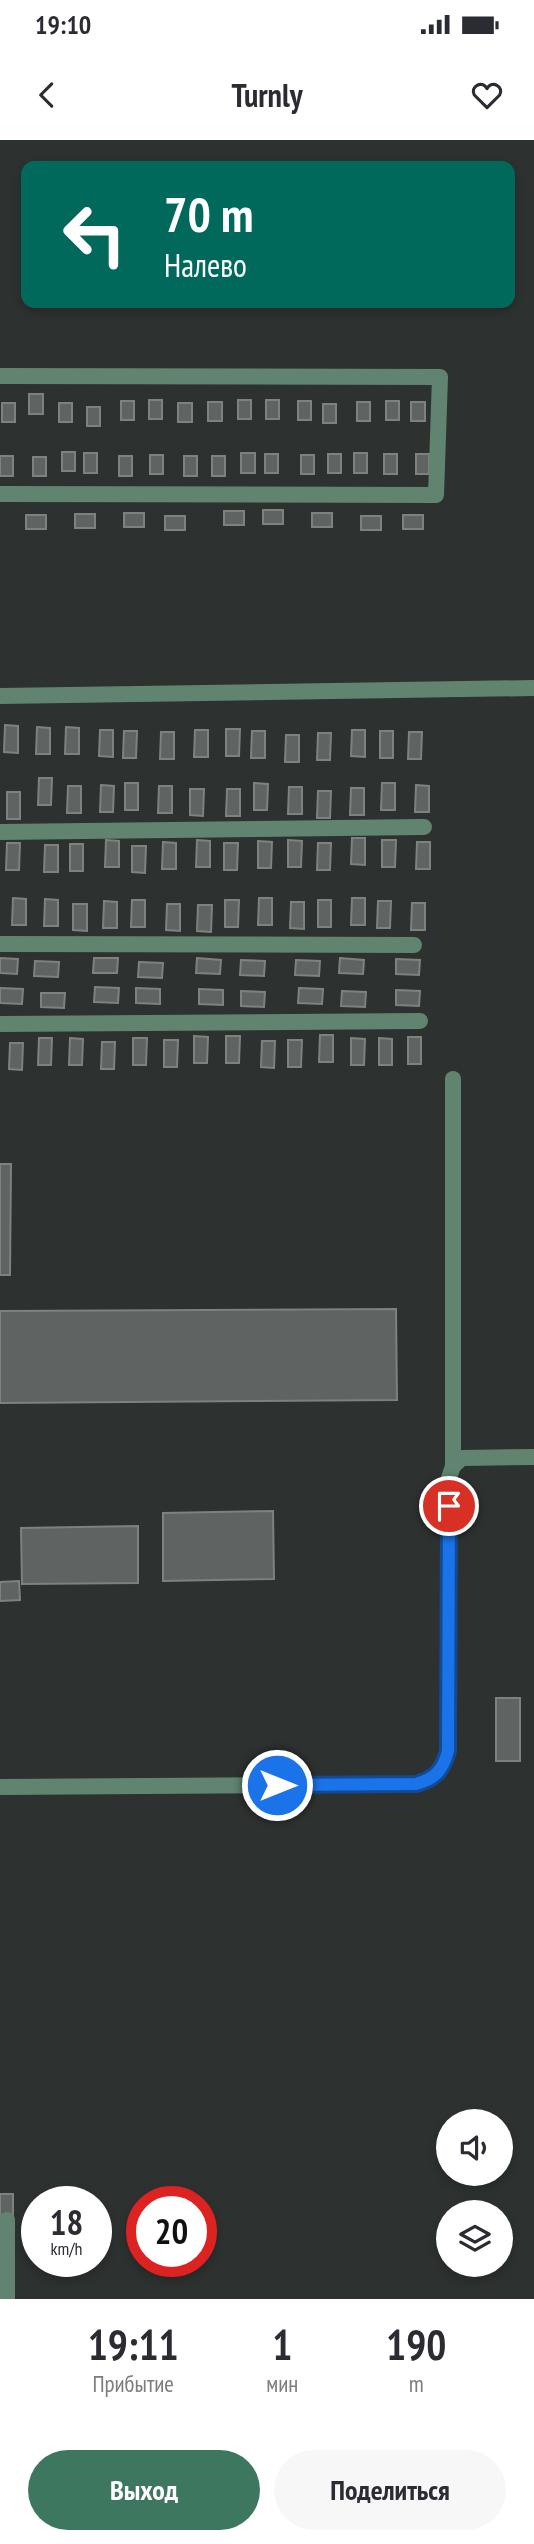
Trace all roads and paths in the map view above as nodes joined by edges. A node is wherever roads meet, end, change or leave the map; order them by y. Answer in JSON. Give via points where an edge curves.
{"nodes":[{"id":1,"x":0,"y":376,"type":"edge"},
{"id":2,"x":0,"y":494,"type":"edge"},
{"id":3,"x":534,"y":688,"type":"edge"},
{"id":4,"x":0,"y":696,"type":"edge"},
{"id":5,"x":424,"y":827,"type":"dead end"},
{"id":6,"x":0,"y":832,"type":"edge"},
{"id":7,"x":0,"y":944,"type":"edge"},
{"id":8,"x":414,"y":944,"type":"dead end"},
{"id":9,"x":420,"y":1021,"type":"dead end"},
{"id":10,"x":0,"y":1024,"type":"edge"},
{"id":11,"x":453,"y":1079,"type":"dead end"},
{"id":12,"x":534,"y":1457,"type":"edge"},
{"id":13,"x":453,"y":1466,"type":"junction"},
{"id":14,"x":0,"y":1787,"type":"edge"},
{"id":15,"x":6,"y":2220,"type":"dead end"},
{"id":16,"x":7,"y":2299,"type":"edge"}],
"edges":[{"from":1,"to":2,"type":"lane","via":[[440,377],[436,495]]},
{"from":3,"to":4,"type":"lane"},
{"from":5,"to":6,"type":"lane"},
{"from":7,"to":8,"type":"lane"},
{"from":9,"to":10,"type":"lane"},
{"from":11,"to":13,"type":"lane"},
{"from":12,"to":13,"type":"lane","via":[[461,1458]]},
{"from":13,"to":14,"type":"lane","via":[[449,1478],[448,1751],[445,1764],[433,1777],[416,1784]]},
{"from":15,"to":16,"type":"lane"}]}
